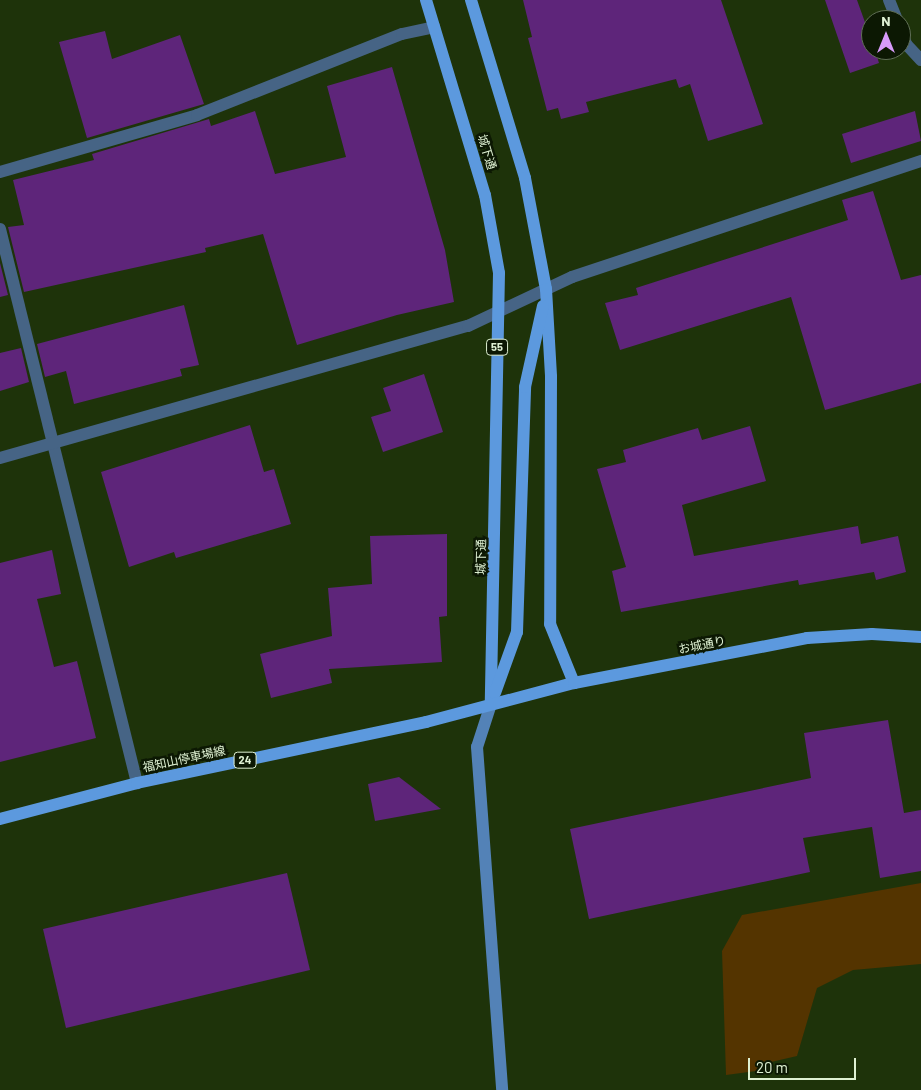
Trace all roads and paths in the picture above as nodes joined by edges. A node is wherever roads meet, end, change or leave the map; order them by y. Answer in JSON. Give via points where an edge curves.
{"nodes":[{"id":1,"x":426,"y":0,"type":"edge"},
{"id":2,"x":471,"y":0,"type":"edge"},
{"id":3,"x":434,"y":27,"type":"junction"},
{"id":4,"x":911,"y":49,"type":"edge"},
{"id":5,"x":921,"y":60,"type":"edge"},
{"id":6,"x":921,"y":160,"type":"edge"},
{"id":7,"x":0,"y":172,"type":"edge"},
{"id":8,"x":0,"y":229,"type":"edge"},
{"id":9,"x":546,"y":289,"type":"junction"},
{"id":10,"x":498,"y":312,"type":"junction"},
{"id":11,"x":54,"y":442,"type":"junction"},
{"id":12,"x":0,"y":458,"type":"edge"},
{"id":13,"x":921,"y":637,"type":"edge"},
{"id":14,"x":574,"y":683,"type":"junction"},
{"id":15,"x":491,"y":704,"type":"junction"},
{"id":16,"x":137,"y":783,"type":"junction"},
{"id":17,"x":0,"y":819,"type":"edge"},
{"id":18,"x":502,"y":1090,"type":"edge"}],
"edges":[{"from":1,"to":3,"type":"main road","name":"城下通","number":"55"},
{"from":2,"to":9,"type":"main road","via":[[525,178]]},
{"from":3,"to":7,"type":"street","via":[[402,34],[197,115]]},
{"from":3,"to":10,"type":"main road","name":"城下通","number":"55","via":[[486,195],[499,273]]},
{"from":4,"to":5,"type":"street"},
{"from":6,"to":9,"type":"street","via":[[572,277]]},
{"from":8,"to":11,"type":"street"},
{"from":9,"to":10,"type":"street"},
{"from":9,"to":14,"type":"main road","via":[[551,377],[550,624]]},
{"from":9,"to":15,"type":"main road","via":[[525,387],[517,632]]},
{"from":10,"to":11,"type":"street","via":[[468,326]]},
{"from":10,"to":15,"type":"main road","name":"城下通","number":"55"},
{"from":11,"to":12,"type":"street"},
{"from":11,"to":16,"type":"street"},
{"from":13,"to":14,"type":"main road","name":"お城通り","via":[[872,634],[807,638]]},
{"from":14,"to":15,"type":"main road","name":"お城通り"},
{"from":15,"to":16,"type":"main road","name":"福知山停車場線","number":"24","via":[[426,722]]},
{"from":15,"to":18,"type":"street","via":[[477,747]]},
{"from":16,"to":17,"type":"main road","name":"福知山停車場線","number":"24"}]}
